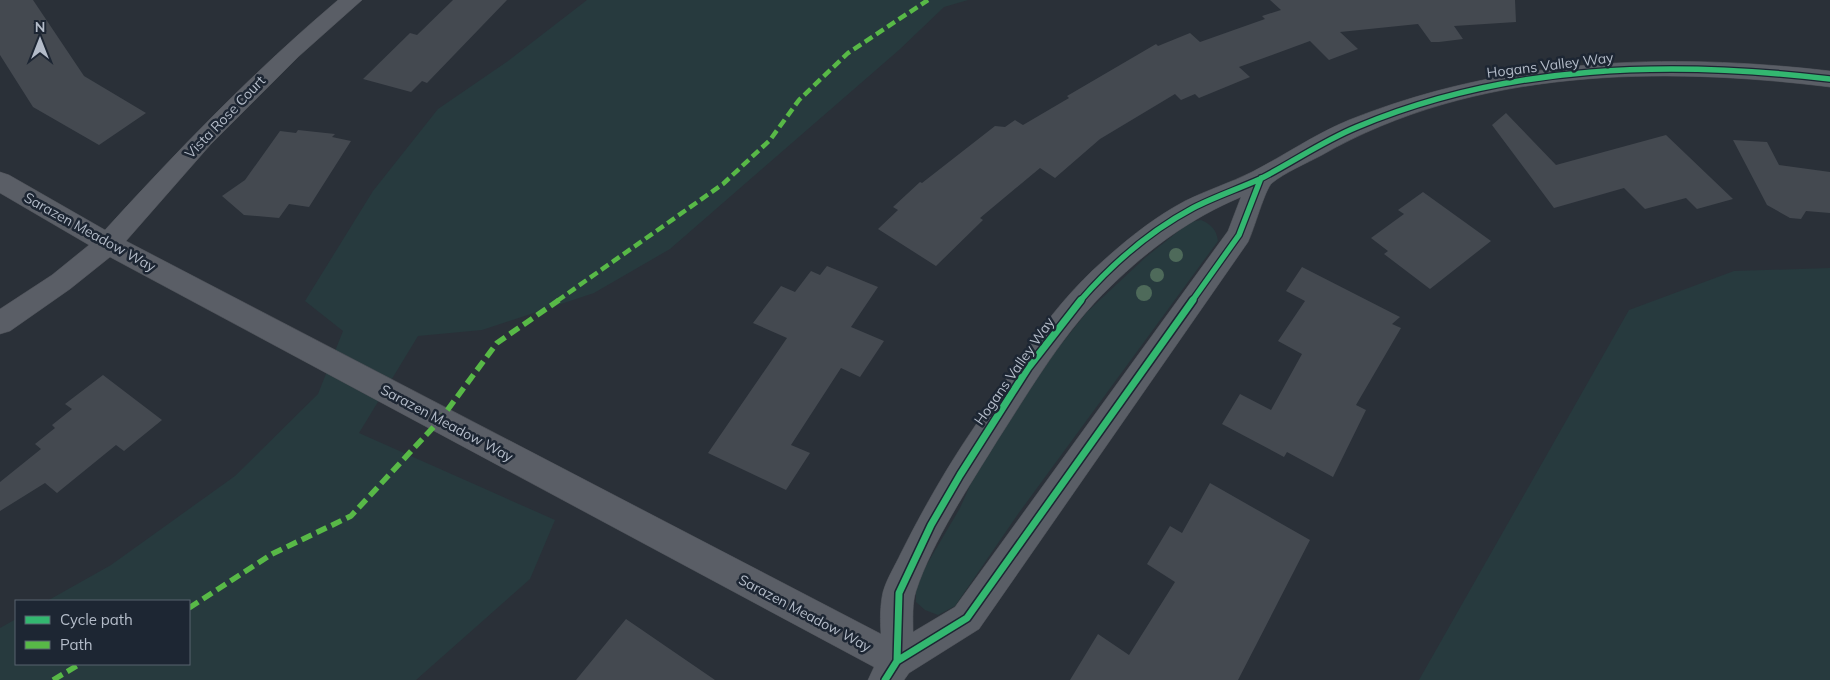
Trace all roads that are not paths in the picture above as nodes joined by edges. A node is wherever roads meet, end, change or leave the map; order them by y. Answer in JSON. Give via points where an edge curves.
{"nodes":[{"id":1,"x":351,"y":0,"type":"edge"},
{"id":2,"x":1830,"y":79,"type":"edge"},
{"id":3,"x":1261,"y":178,"type":"junction"},
{"id":4,"x":0,"y":182,"type":"edge"},
{"id":5,"x":108,"y":244,"type":"junction"},
{"id":6,"x":0,"y":323,"type":"edge"},
{"id":7,"x":891,"y":670,"type":"edge"}],
"edges":[{"from":1,"to":5,"type":"street","name":"Vista Rose Court","via":[[290,52],[203,138]]},
{"from":2,"to":3,"type":"street","name":"Hogans Valley Way","via":[[1727,70],[1632,68],[1506,80],[1444,95],[1355,127]]},
{"from":3,"to":7,"type":"street","via":[[1239,235],[967,618]]},
{"from":3,"to":7,"type":"street","name":"Hogans Valley Way","via":[[1185,212],[1158,230],[1072,309],[1018,384],[930,526],[899,593]]},
{"from":4,"to":5,"type":"street","name":"Sarazen Meadow Way"},
{"from":5,"to":6,"type":"street","name":"Vista Rose Court","via":[[61,282]]},
{"from":5,"to":7,"type":"street","name":"Sarazen Meadow Way"}]}
